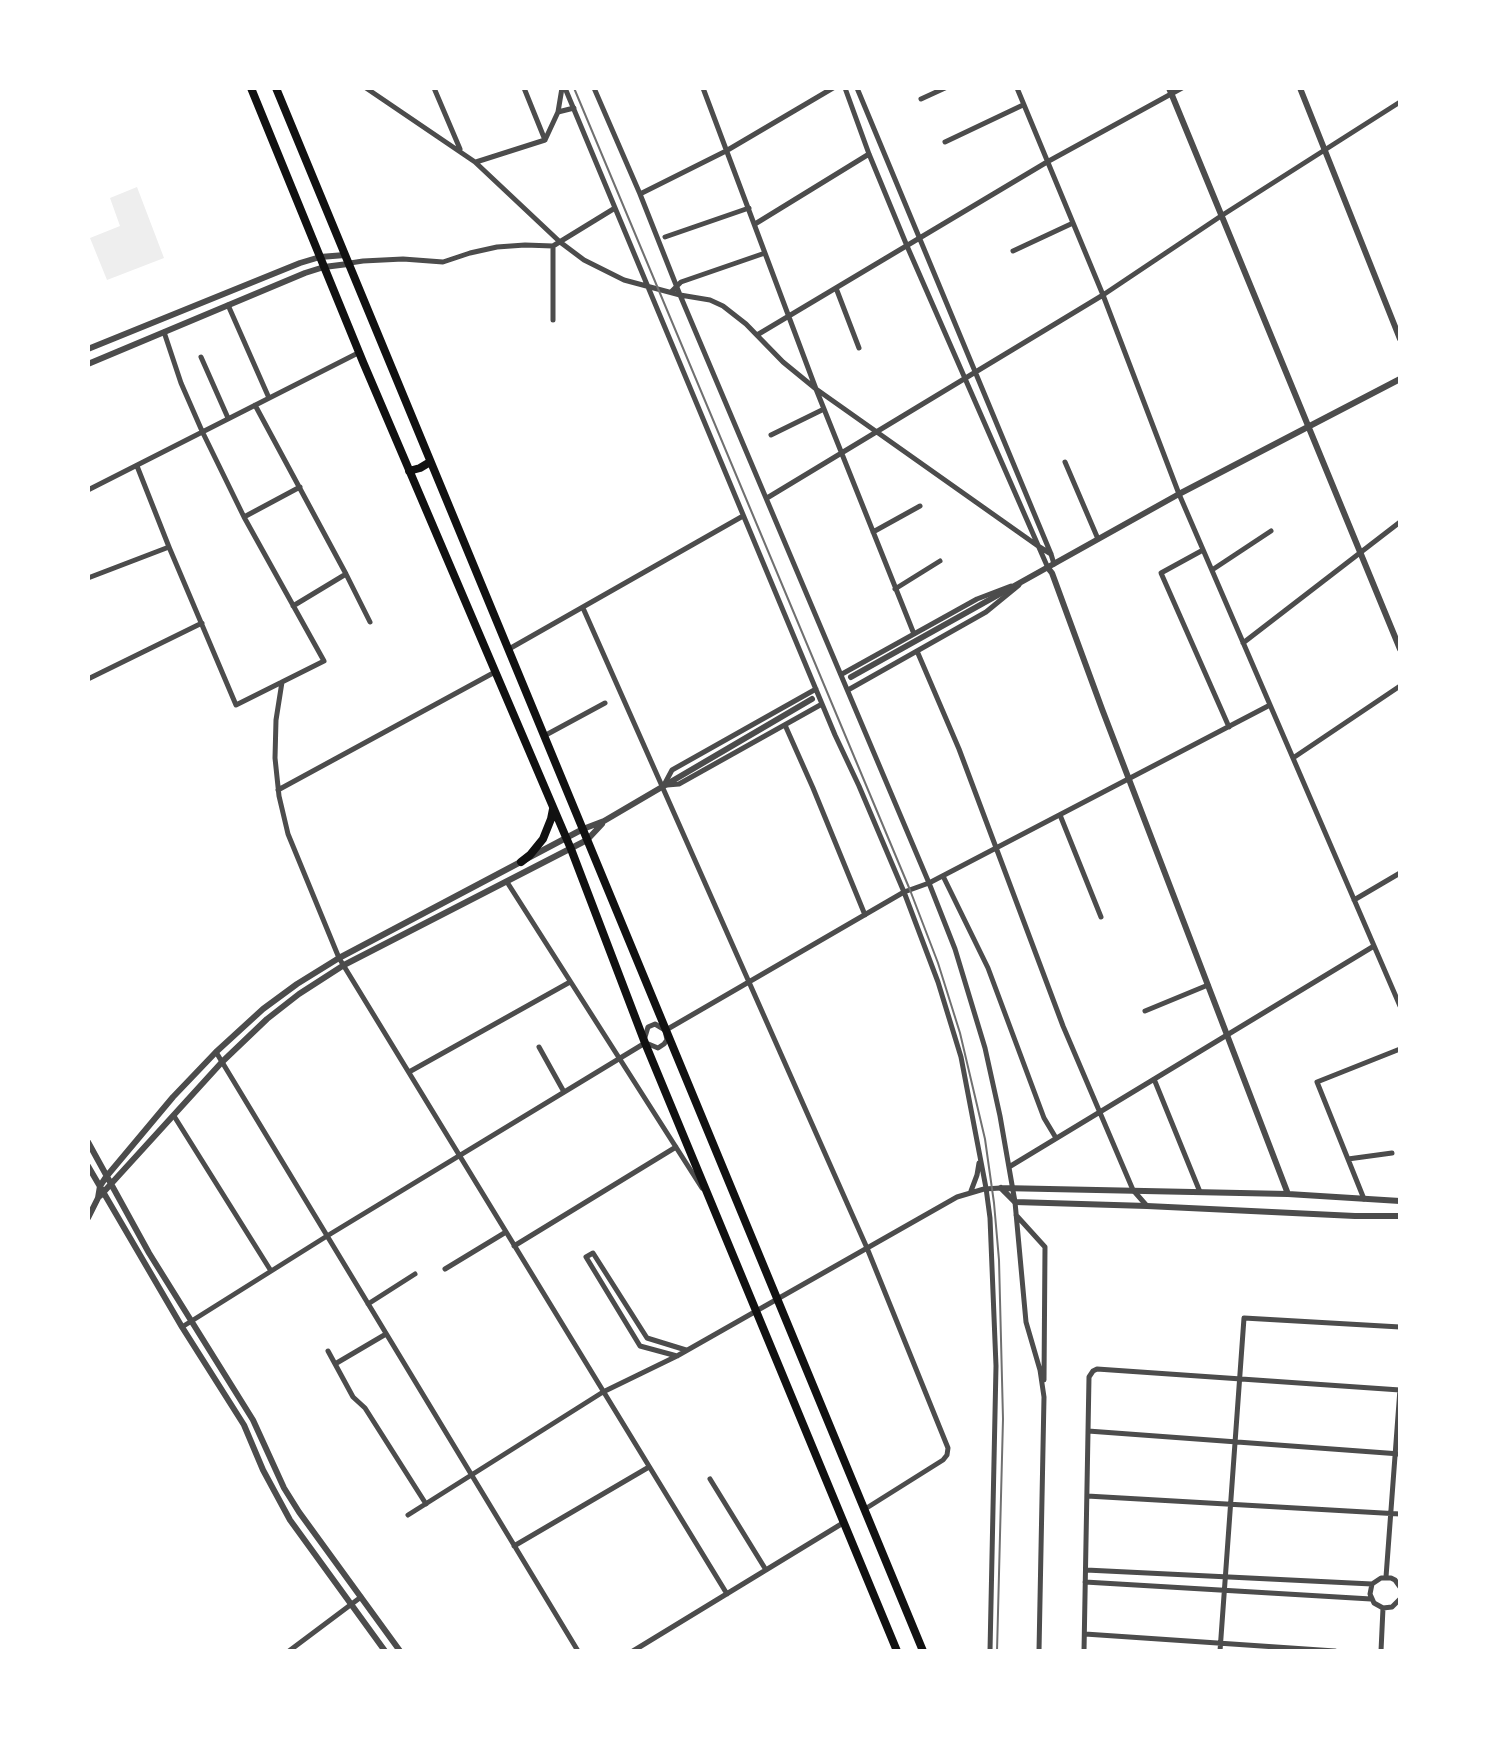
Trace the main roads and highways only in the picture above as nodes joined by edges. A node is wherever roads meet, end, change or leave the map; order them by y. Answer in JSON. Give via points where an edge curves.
{"nodes":[{"id":1,"x":251,"y":88,"type":"edge"},
{"id":2,"x":276,"y":88,"type":"edge"},
{"id":3,"x":430,"y":462,"type":"junction"},
{"id":4,"x":409,"y":471,"type":"junction"},
{"id":5,"x":553,"y":809,"type":"junction"},
{"id":6,"x":521,"y":862,"type":"road end"},
{"id":7,"x":897,"y":1651,"type":"edge"},
{"id":8,"x":923,"y":1651,"type":"edge"}],
"edges":[{"from":1,"to":4,"type":"main road"},
{"from":2,"to":3,"type":"main road"},
{"from":3,"to":4,"type":"main road"},
{"from":3,"to":8,"type":"main road"},
{"from":4,"to":5,"type":"main road"},
{"from":5,"to":6,"type":"main road","via":[[543,839]]},
{"from":5,"to":7,"type":"main road"}]}
